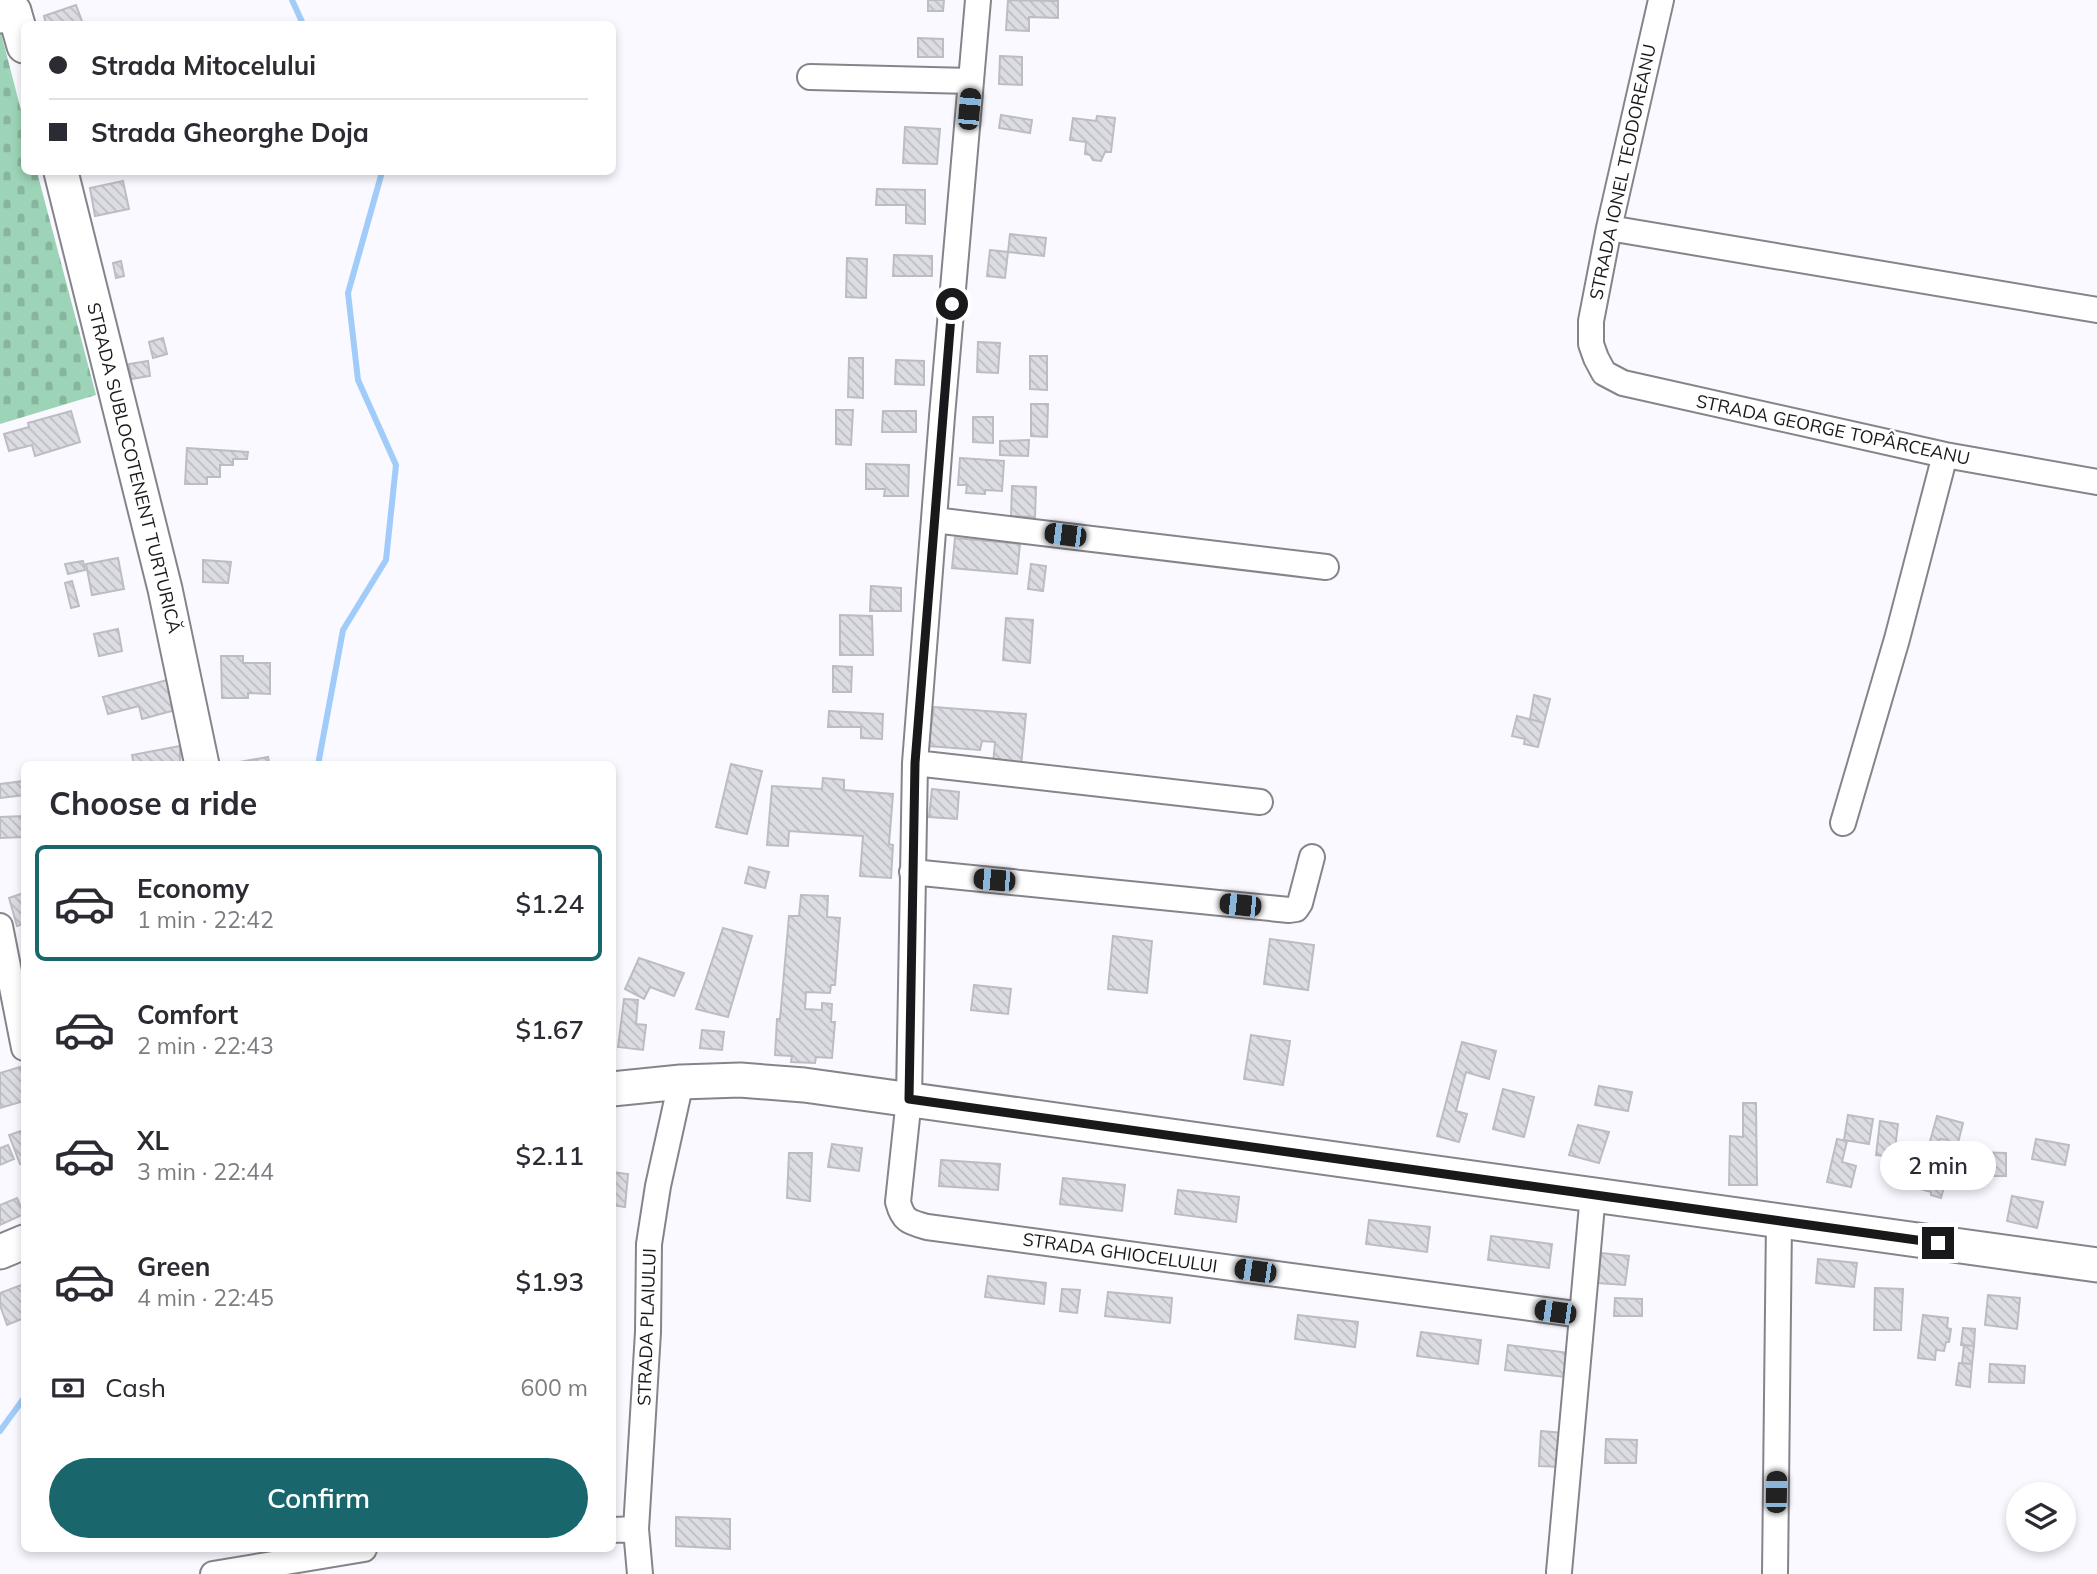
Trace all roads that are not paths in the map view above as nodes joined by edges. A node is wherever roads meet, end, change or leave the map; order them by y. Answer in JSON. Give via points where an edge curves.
{"nodes":[{"id":1,"x":978,"y":0,"type":"edge"},
{"id":2,"x":1661,"y":0,"type":"edge"},
{"id":3,"x":8,"y":9,"type":"edge"},
{"id":4,"x":21,"y":39,"type":"edge"},
{"id":5,"x":810,"y":77,"type":"dead end"},
{"id":6,"x":971,"y":81,"type":"junction"},
{"id":7,"x":62,"y":175,"type":"edge"},
{"id":8,"x":1609,"y":228,"type":"junction"},
{"id":9,"x":2097,"y":310,"type":"edge"},
{"id":10,"x":1591,"y":344,"type":"joint"},
{"id":11,"x":1945,"y":456,"type":"junction"},
{"id":12,"x":2097,"y":482,"type":"edge"},
{"id":13,"x":934,"y":520,"type":"junction"},
{"id":14,"x":1326,"y":567,"type":"dead end"},
{"id":15,"x":201,"y":761,"type":"edge"},
{"id":16,"x":915,"y":763,"type":"junction"},
{"id":17,"x":1260,"y":802,"type":"dead end"},
{"id":18,"x":1843,"y":823,"type":"dead end"},
{"id":19,"x":1311,"y":857,"type":"dead end"},
{"id":20,"x":912,"y":872,"type":"junction"},
{"id":21,"x":0,"y":926,"type":"edge"},
{"id":22,"x":21,"y":1033,"type":"edge"},
{"id":23,"x":681,"y":1082,"type":"junction"},
{"id":24,"x":616,"y":1088,"type":"edge"},
{"id":25,"x":909,"y":1099,"type":"junction"},
{"id":26,"x":1593,"y":1194,"type":"junction"},
{"id":27,"x":1779,"y":1221,"type":"junction"},
{"id":28,"x":21,"y":1243,"type":"edge"},
{"id":29,"x":0,"y":1251,"type":"edge"},
{"id":30,"x":2097,"y":1265,"type":"edge"},
{"id":31,"x":1582,"y":1315,"type":"junction"},
{"id":32,"x":624,"y":1530,"type":"edge"},
{"id":33,"x":346,"y":1552,"type":"edge"},
{"id":34,"x":1559,"y":1572,"type":"dead end"},
{"id":35,"x":213,"y":1574,"type":"edge"},
{"id":36,"x":640,"y":1574,"type":"edge"},
{"id":37,"x":1775,"y":1574,"type":"edge"}],
"edges":[{"from":1,"to":6,"type":"street","name":"STRADA GHIOCELULUI"},
{"from":2,"to":8,"type":"street","name":"STRADA IONEL TEODOREANU"},
{"from":3,"to":4,"type":"main road"},
{"from":5,"to":6,"type":"street"},
{"from":6,"to":13,"type":"street","name":"STRADA GHIOCELULUI"},
{"from":7,"to":15,"type":"main road","name":"STRADA SUBLOCOTENENT TURTURICĂ","via":[[165,589]]},
{"from":8,"to":9,"type":"street"},
{"from":8,"to":10,"type":"street","name":"STRADA IONEL TEODOREANU","via":[[1591,321]]},
{"from":10,"to":11,"type":"street","name":"STRADA GEORGE TOPÂRCEANU","via":[[1604,373],[1623,383]]},
{"from":11,"to":12,"type":"street","name":"STRADA GEORGE TOPÂRCEANU"},
{"from":11,"to":18,"type":"street"},
{"from":13,"to":14,"type":"street"},
{"from":13,"to":16,"type":"street","name":"STRADA GHIOCELULUI"},
{"from":16,"to":17,"type":"street"},
{"from":16,"to":20,"type":"street","name":"STRADA GHIOCELULUI"},
{"from":19,"to":20,"type":"street","via":[[1300,903],[1289,910]]},
{"from":20,"to":25,"type":"street","name":"STRADA GHIOCELULUI"},
{"from":21,"to":22,"type":"street"},
{"from":23,"to":24,"type":"main road"},
{"from":23,"to":25,"type":"main road","via":[[740,1080]]},
{"from":23,"to":32,"type":"street","name":"STRADA PLAIULUI","via":[[649,1244],[648,1332]]},
{"from":25,"to":26,"type":"main road"},
{"from":25,"to":31,"type":"street","name":"STRADA GHIOCELULUI","via":[[898,1202],[906,1220],[927,1227]]},
{"from":26,"to":27,"type":"main road"},
{"from":26,"to":31,"type":"street"},
{"from":27,"to":30,"type":"main road"},
{"from":27,"to":37,"type":"street"},
{"from":28,"to":29,"type":"main road"},
{"from":31,"to":34,"type":"street"},
{"from":32,"to":36,"type":"street","name":"STRADA PLAIULUI"},
{"from":33,"to":35,"type":"street"}]}
